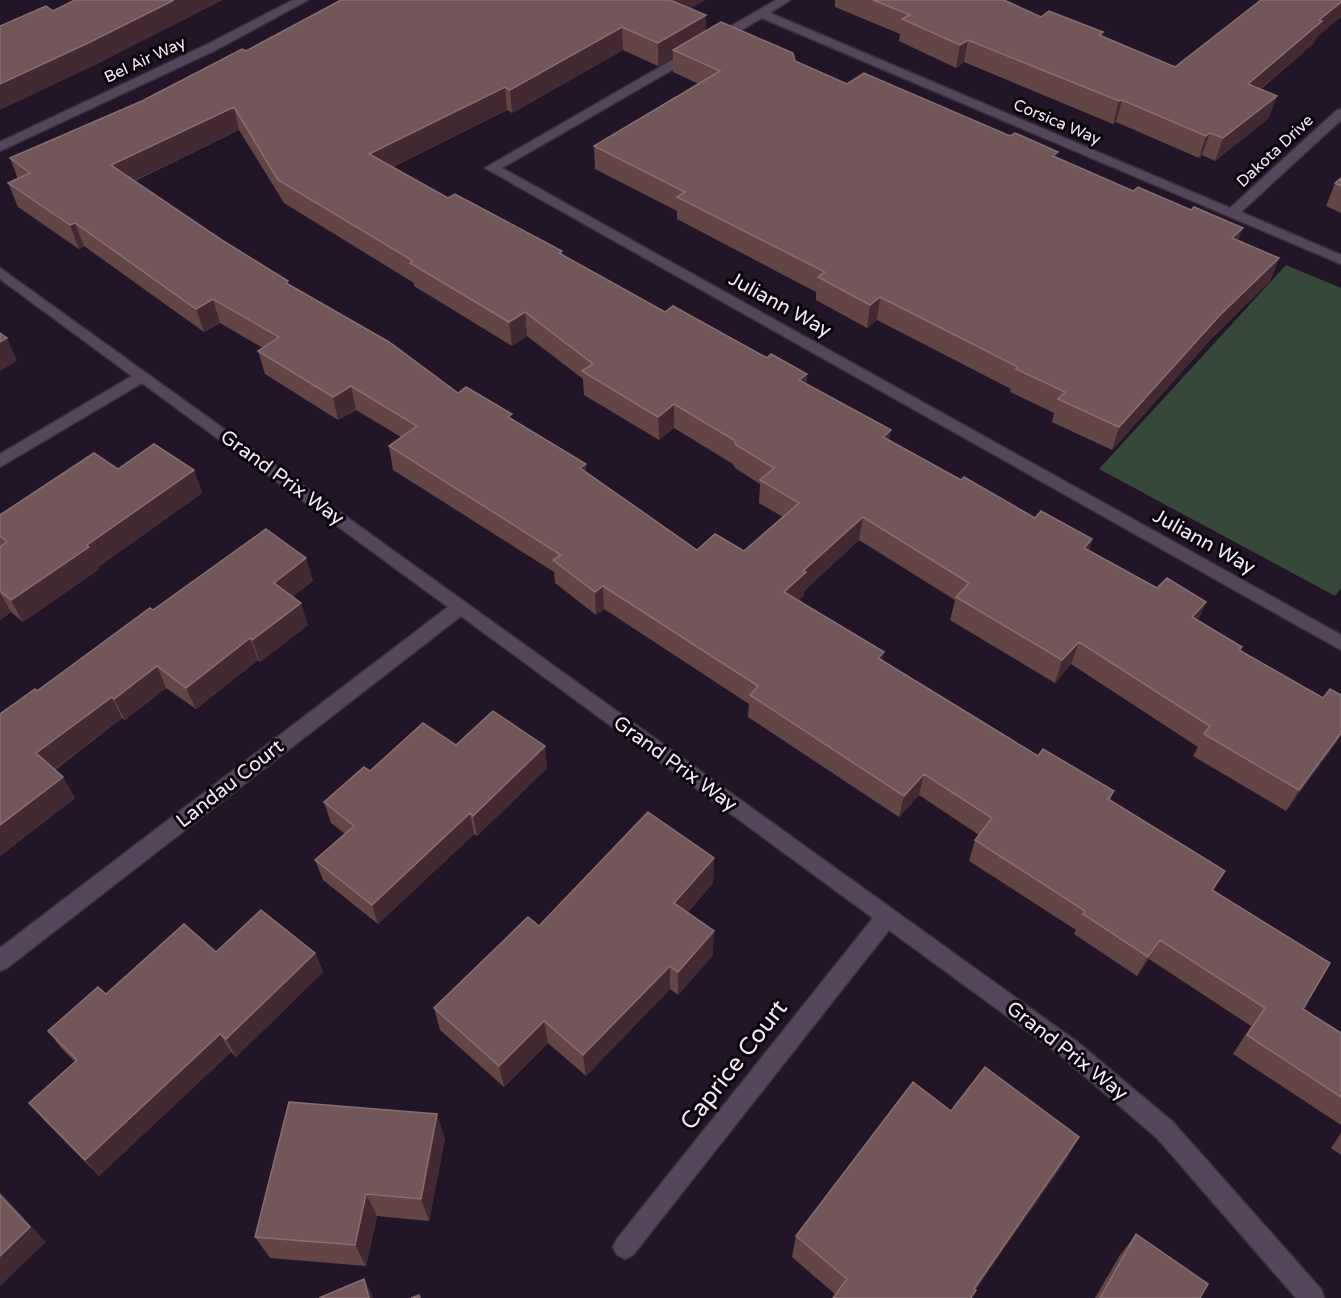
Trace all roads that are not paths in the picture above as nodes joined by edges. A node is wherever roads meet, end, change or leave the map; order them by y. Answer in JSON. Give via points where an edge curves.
{"nodes":[{"id":1,"x":302,"y":0,"type":"edge"},
{"id":2,"x":784,"y":0,"type":"edge"},
{"id":3,"x":761,"y":13,"type":"junction"},
{"id":4,"x":1341,"y":113,"type":"edge"},
{"id":5,"x":0,"y":147,"type":"edge"},
{"id":6,"x":1231,"y":214,"type":"junction"},
{"id":7,"x":1341,"y":260,"type":"edge"},
{"id":8,"x":0,"y":272,"type":"edge"},
{"id":9,"x":143,"y":376,"type":"junction"},
{"id":10,"x":0,"y":461,"type":"edge"},
{"id":11,"x":460,"y":607,"type":"junction"},
{"id":12,"x":1341,"y":643,"type":"edge"},
{"id":13,"x":886,"y":917,"type":"junction"},
{"id":14,"x":0,"y":961,"type":"edge"},
{"id":15,"x":625,"y":1247,"type":"dead end"},
{"id":16,"x":1312,"y":1298,"type":"edge"}],
"edges":[{"from":1,"to":5,"type":"street","name":"Bel Air Way"},
{"from":2,"to":3,"type":"street","name":"Juliann Way"},
{"from":3,"to":6,"type":"street","name":"Corsica Way"},
{"from":3,"to":12,"type":"street","name":"Juliann Way","via":[[492,168]]},
{"from":4,"to":6,"type":"street","name":"Dakota Drive"},
{"from":6,"to":7,"type":"street","name":"Corsica Way"},
{"from":8,"to":9,"type":"street","name":"Grand Prix Way"},
{"from":9,"to":10,"type":"street"},
{"from":9,"to":11,"type":"street","name":"Grand Prix Way"},
{"from":11,"to":13,"type":"street","name":"Grand Prix Way"},
{"from":11,"to":14,"type":"street","name":"Landau Court"},
{"from":13,"to":15,"type":"street","name":"Caprice Court"},
{"from":13,"to":16,"type":"street","name":"Grand Prix Way","via":[[1068,1048],[1165,1130]]}]}
